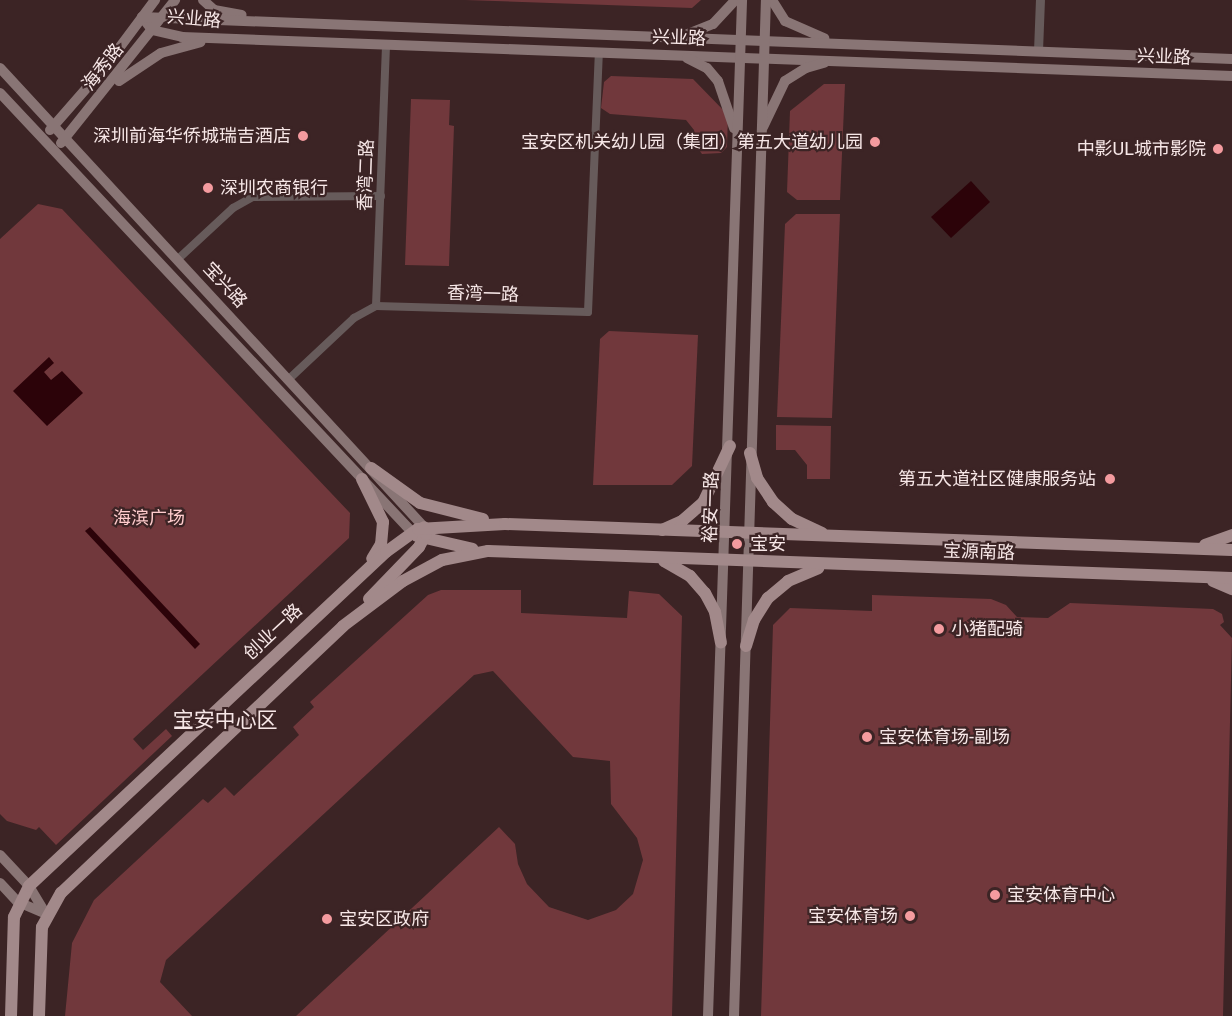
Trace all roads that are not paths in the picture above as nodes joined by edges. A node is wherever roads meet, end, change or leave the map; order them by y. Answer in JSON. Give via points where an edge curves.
{"nodes":[{"id":1,"x":155,"y":0,"type":"edge"},
{"id":2,"x":175,"y":0,"type":"edge"},
{"id":3,"x":203,"y":0,"type":"edge"},
{"id":4,"x":735,"y":0,"type":"edge"},
{"id":5,"x":742,"y":0,"type":"edge"},
{"id":6,"x":766,"y":0,"type":"edge"},
{"id":7,"x":772,"y":0,"type":"edge"},
{"id":8,"x":1040,"y":0,"type":"edge"},
{"id":9,"x":142,"y":17,"type":"junction"},
{"id":10,"x":162,"y":18,"type":"junction"},
{"id":11,"x":265,"y":21,"type":"junction"},
{"id":12,"x":152,"y":30,"type":"junction"},
{"id":13,"x":674,"y":37,"type":"junction"},
{"id":14,"x":215,"y":39,"type":"junction"},
{"id":15,"x":742,"y":40,"type":"junction"},
{"id":16,"x":764,"y":40,"type":"junction"},
{"id":17,"x":854,"y":44,"type":"junction"},
{"id":18,"x":386,"y":45,"type":"junction"},
{"id":19,"x":1038,"y":51,"type":"junction"},
{"id":20,"x":599,"y":52,"type":"junction"},
{"id":21,"x":675,"y":54,"type":"junction"},
{"id":22,"x":1232,"y":54,"type":"edge"},
{"id":23,"x":741,"y":57,"type":"junction"},
{"id":24,"x":763,"y":57,"type":"junction"},
{"id":25,"x":1214,"y":58,"type":"junction"},
{"id":26,"x":1232,"y":59,"type":"edge"},
{"id":27,"x":854,"y":61,"type":"junction"},
{"id":28,"x":0,"y":68,"type":"edge"},
{"id":29,"x":1232,"y":77,"type":"edge"},
{"id":30,"x":0,"y":93,"type":"edge"},
{"id":31,"x":100,"y":97,"type":"junction"},
{"id":32,"x":54,"y":126,"type":"junction"},
{"id":33,"x":42,"y":138,"type":"junction"},
{"id":34,"x":66,"y":138,"type":"junction"},
{"id":35,"x":737,"y":142,"type":"junction"},
{"id":36,"x":759,"y":146,"type":"junction"},
{"id":37,"x":53,"y":150,"type":"junction"},
{"id":38,"x":381,"y":196,"type":"junction"},
{"id":39,"x":178,"y":259,"type":"junction"},
{"id":40,"x":376,"y":306,"type":"junction"},
{"id":41,"x":289,"y":379,"type":"junction"},
{"id":42,"x":730,"y":446,"type":"junction"},
{"id":43,"x":750,"y":453,"type":"junction"},
{"id":44,"x":371,"y":468,"type":"junction"},
{"id":45,"x":362,"y":479,"type":"junction"},
{"id":46,"x":505,"y":524,"type":"junction"},
{"id":47,"x":418,"y":530,"type":"junction"},
{"id":48,"x":655,"y":532,"type":"junction"},
{"id":49,"x":726,"y":535,"type":"junction"},
{"id":50,"x":1232,"y":535,"type":"edge"},
{"id":51,"x":748,"y":536,"type":"junction"},
{"id":52,"x":834,"y":537,"type":"junction"},
{"id":53,"x":424,"y":540,"type":"junction"},
{"id":54,"x":1190,"y":548,"type":"junction"},
{"id":55,"x":1232,"y":550,"type":"edge"},
{"id":56,"x":488,"y":551,"type":"junction"},
{"id":57,"x":658,"y":559,"type":"junction"},
{"id":58,"x":725,"y":562,"type":"junction"},
{"id":59,"x":747,"y":562,"type":"junction"},
{"id":60,"x":833,"y":565,"type":"junction"},
{"id":61,"x":359,"y":577,"type":"junction"},
{"id":62,"x":1200,"y":577,"type":"junction"},
{"id":63,"x":1232,"y":578,"type":"edge"},
{"id":64,"x":1232,"y":589,"type":"edge"},
{"id":65,"x":343,"y":626,"type":"junction"},
{"id":66,"x":721,"y":642,"type":"junction"},
{"id":67,"x":746,"y":646,"type":"junction"},
{"id":68,"x":0,"y":855,"type":"edge"},
{"id":69,"x":0,"y":883,"type":"edge"},
{"id":70,"x":29,"y":886,"type":"junction"},
{"id":71,"x":18,"y":902,"type":"junction"},
{"id":72,"x":46,"y":914,"type":"junction"},
{"id":73,"x":11,"y":1016,"type":"edge"},
{"id":74,"x":39,"y":1016,"type":"edge"},
{"id":75,"x":708,"y":1016,"type":"edge"},
{"id":76,"x":734,"y":1016,"type":"edge"}],
"edges":[{"from":1,"to":9,"type":"main road","name":"海秀路"},
{"from":2,"to":10,"type":"main road","name":"海秀路"},
{"from":3,"to":11,"type":"main road","via":[[214,10]]},
{"from":4,"to":13,"type":"main road","via":[[713,24]]},
{"from":5,"to":15,"type":"main road","name":"裕安一路"},
{"from":6,"to":16,"type":"main road","name":"裕安一路"},
{"from":7,"to":17,"type":"main road","via":[[778,14],[793,27]]},
{"from":8,"to":19,"type":"street"},
{"from":9,"to":10,"type":"main road","name":"兴业路"},
{"from":9,"to":12,"type":"main road","name":"兴业路"},
{"from":9,"to":32,"type":"main road","name":"海秀路"},
{"from":10,"to":11,"type":"main road","name":"兴业路"},
{"from":10,"to":12,"type":"main road","name":"海秀路"},
{"from":11,"to":13,"type":"main road","name":"兴业路"},
{"from":12,"to":14,"type":"main road","name":"兴业路","via":[[165,35]]},
{"from":12,"to":31,"type":"main road","name":"海秀路"},
{"from":13,"to":15,"type":"main road","name":"兴业路"},
{"from":14,"to":18,"type":"main road","name":"兴业路"},
{"from":14,"to":31,"type":"main road","via":[[154,56]]},
{"from":15,"to":16,"type":"main road","name":"兴业路"},
{"from":15,"to":23,"type":"main road","name":"裕安一路"},
{"from":16,"to":17,"type":"main road","name":"兴业路"},
{"from":16,"to":24,"type":"main road","name":"裕安一路"},
{"from":17,"to":19,"type":"main road","name":"兴业路"},
{"from":18,"to":20,"type":"main road","name":"兴业路"},
{"from":18,"to":38,"type":"street","name":"香湾二路"},
{"from":19,"to":25,"type":"main road","name":"兴业路"},
{"from":20,"to":21,"type":"main road","name":"兴业路"},
{"from":20,"to":40,"type":"street","name":"香湾一路","via":[[588,312]]},
{"from":21,"to":23,"type":"main road","name":"兴业路"},
{"from":21,"to":35,"type":"main road","via":[[699,63],[718,81],[729,104]]},
{"from":22,"to":25,"type":"main road"},
{"from":23,"to":24,"type":"main road","name":"兴业路"},
{"from":23,"to":35,"type":"main road","name":"裕安一路"},
{"from":24,"to":27,"type":"main road","name":"兴业路"},
{"from":24,"to":36,"type":"main road","name":"裕安一路"},
{"from":25,"to":26,"type":"main road","name":"兴业路"},
{"from":27,"to":29,"type":"main road","name":"兴业路"},
{"from":27,"to":36,"type":"main road","via":[[817,65],[785,81],[773,100]]},
{"from":28,"to":32,"type":"main road","name":"宝兴路"},
{"from":30,"to":33,"type":"main road","name":"宝兴路"},
{"from":31,"to":34,"type":"main road","name":"海秀路"},
{"from":32,"to":33,"type":"main road","name":"海秀路"},
{"from":32,"to":34,"type":"main road","name":"宝兴路"},
{"from":33,"to":37,"type":"main road","name":"宝兴路"},
{"from":34,"to":37,"type":"main road","name":"海秀路"},
{"from":34,"to":39,"type":"main road","name":"宝兴路"},
{"from":35,"to":42,"type":"main road","name":"裕安一路"},
{"from":36,"to":43,"type":"main road","name":"裕安一路"},
{"from":37,"to":45,"type":"main road","name":"宝兴路"},
{"from":38,"to":39,"type":"street","via":[[253,196],[233,208]]},
{"from":38,"to":40,"type":"street","name":"香湾二路"},
{"from":39,"to":41,"type":"main road","name":"宝兴路"},
{"from":40,"to":41,"type":"street","via":[[349,323]]},
{"from":41,"to":44,"type":"main road","name":"宝兴路"},
{"from":42,"to":48,"type":"main road","via":[[703,503],[682,521]]},
{"from":42,"to":49,"type":"main road","name":"裕安一路"},
{"from":43,"to":51,"type":"main road","name":"裕安一路"},
{"from":43,"to":52,"type":"main road","via":[[763,489],[782,511],[803,526]]},
{"from":44,"to":46,"type":"main road","via":[[420,502]]},
{"from":44,"to":47,"type":"main road","name":"宝兴路"},
{"from":45,"to":47,"type":"main road","name":"宝兴路"},
{"from":45,"to":61,"type":"main road","via":[[379,508],[384,528],[381,544]]},
{"from":46,"to":47,"type":"main road"},
{"from":46,"to":48,"type":"main road"},
{"from":47,"to":53,"type":"main road"},
{"from":47,"to":61,"type":"main road","name":"创业一路"},
{"from":48,"to":49,"type":"main road"},
{"from":49,"to":51,"type":"main road","name":"宝源南路"},
{"from":49,"to":58,"type":"main road","name":"裕安一路"},
{"from":50,"to":54,"type":"main road"},
{"from":51,"to":52,"type":"main road","name":"宝源南路"},
{"from":51,"to":59,"type":"main road","name":"裕安一路"},
{"from":52,"to":54,"type":"main road","name":"宝源南路"},
{"from":53,"to":56,"type":"main road"},
{"from":53,"to":65,"type":"main road"},
{"from":54,"to":55,"type":"main road","name":"宝源南路"},
{"from":56,"to":57,"type":"main road"},
{"from":56,"to":65,"type":"main road","via":[[452,557],[423,568]]},
{"from":57,"to":58,"type":"main road"},
{"from":57,"to":66,"type":"main road","via":[[685,572],[705,593],[715,612]]},
{"from":58,"to":59,"type":"main road","name":"宝源南路"},
{"from":58,"to":66,"type":"main road","name":"裕安一路"},
{"from":59,"to":60,"type":"main road","name":"宝源南路"},
{"from":59,"to":67,"type":"main road","name":"裕安一路"},
{"from":60,"to":62,"type":"main road","name":"宝源南路"},
{"from":60,"to":67,"type":"main road","via":[[800,574],[778,589],[753,620]]},
{"from":61,"to":70,"type":"main road","name":"创业一路"},
{"from":62,"to":63,"type":"main road","name":"宝源南路"},
{"from":62,"to":64,"type":"main road"},
{"from":65,"to":72,"type":"main road","via":[[67,887]]},
{"from":66,"to":75,"type":"main road","name":"裕安一路"},
{"from":67,"to":76,"type":"main road","name":"裕安一路"},
{"from":68,"to":70,"type":"main road"},
{"from":69,"to":71,"type":"main road"},
{"from":70,"to":71,"type":"main road","name":"创业一路"},
{"from":70,"to":72,"type":"main road"},
{"from":71,"to":72,"type":"main road"},
{"from":71,"to":73,"type":"main road","name":"创业一路","via":[[14,917]]},
{"from":72,"to":74,"type":"main road","via":[[41,935]]}]}
